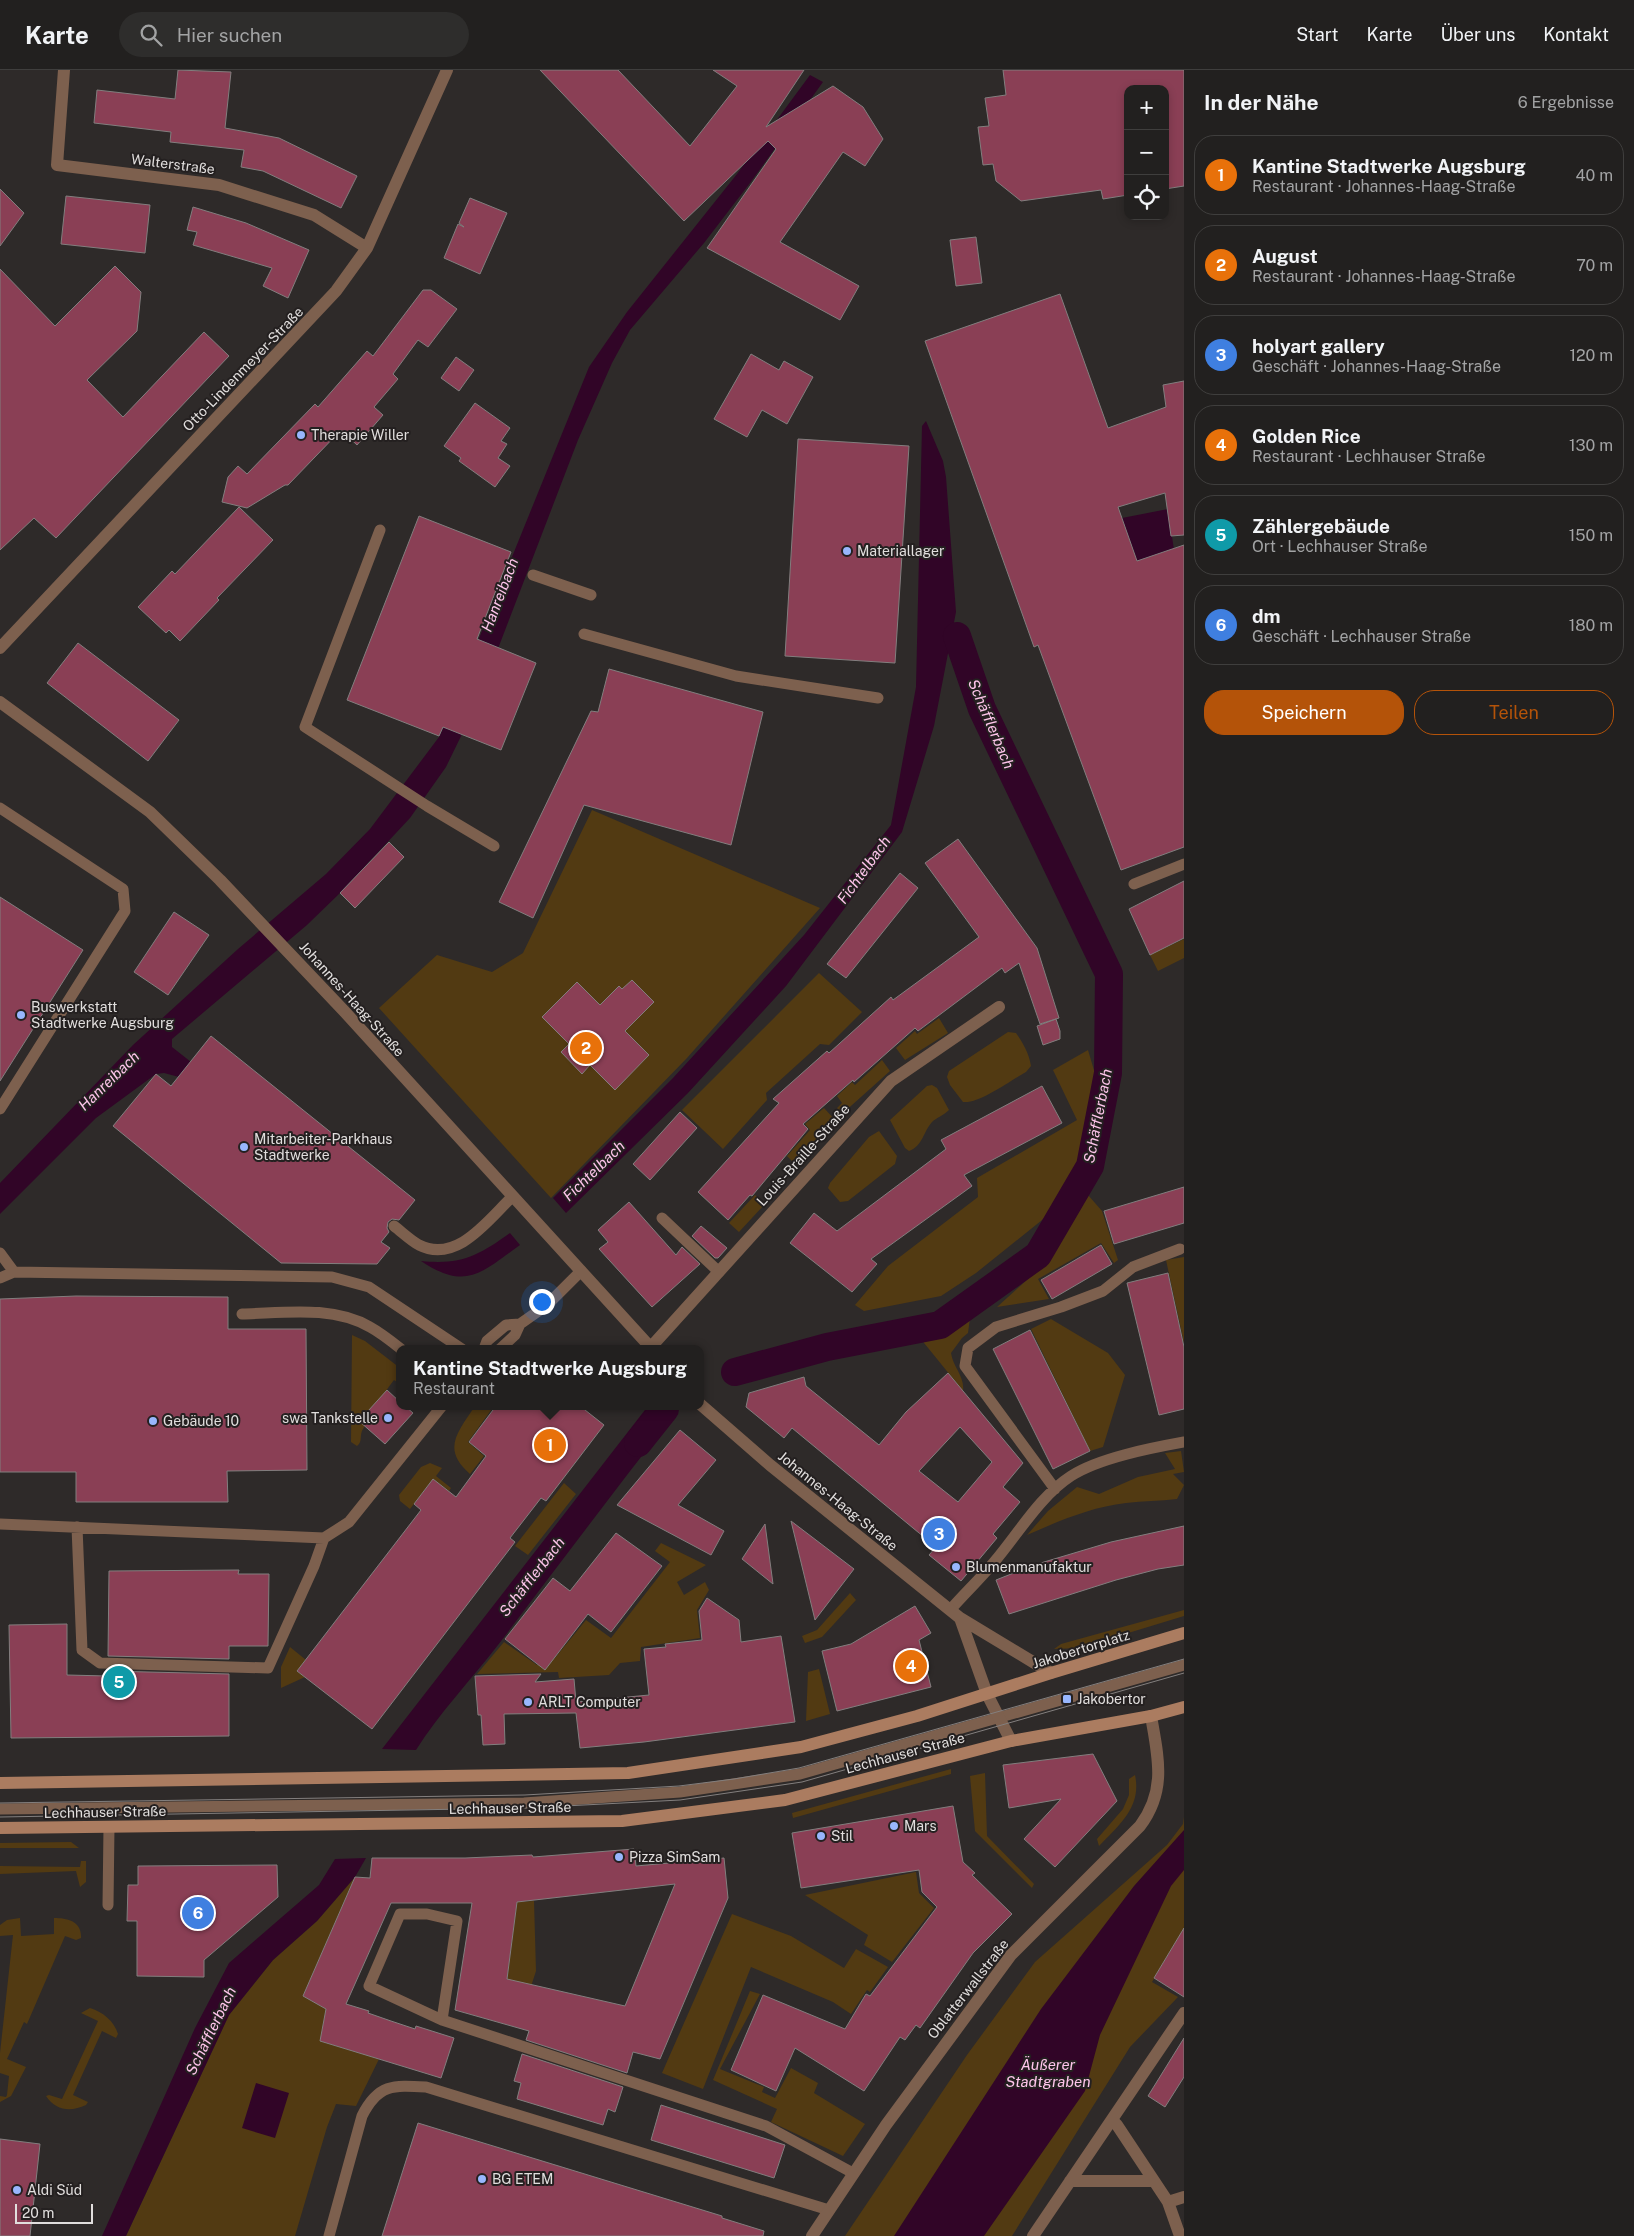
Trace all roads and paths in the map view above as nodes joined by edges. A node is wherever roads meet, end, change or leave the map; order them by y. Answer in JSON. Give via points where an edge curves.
{"nodes":[{"id":1,"x":64,"y":70,"type":"edge"},
{"id":2,"x":448,"y":70,"type":"edge"},
{"id":3,"x":367,"y":248,"type":"junction"},
{"id":4,"x":380,"y":530,"type":"dead end"},
{"id":5,"x":533,"y":575,"type":"dead end"},
{"id":6,"x":590,"y":595,"type":"dead end"},
{"id":7,"x":584,"y":634,"type":"dead end"},
{"id":8,"x":0,"y":648,"type":"edge"},
{"id":9,"x":878,"y":698,"type":"dead end"},
{"id":10,"x":0,"y":702,"type":"edge"},
{"id":11,"x":0,"y":808,"type":"edge"},
{"id":12,"x":494,"y":846,"type":"dead end"},
{"id":13,"x":1184,"y":864,"type":"edge"},
{"id":14,"x":1134,"y":884,"type":"dead end"},
{"id":15,"x":999,"y":1007,"type":"dead end"},
{"id":16,"x":0,"y":1109,"type":"edge"},
{"id":17,"x":512,"y":1196,"type":"junction"},
{"id":18,"x":662,"y":1218,"type":"dead end"},
{"id":19,"x":394,"y":1226,"type":"dead end"},
{"id":20,"x":1180,"y":1250,"type":"dead end"},
{"id":21,"x":0,"y":1253,"type":"edge"},
{"id":22,"x":581,"y":1271,"type":"junction"},
{"id":23,"x":14,"y":1272,"type":"junction"},
{"id":24,"x":719,"y":1272,"type":"junction"},
{"id":25,"x":0,"y":1278,"type":"edge"},
{"id":26,"x":242,"y":1314,"type":"dead end"},
{"id":27,"x":520,"y":1324,"type":"junction"},
{"id":28,"x":396,"y":1345,"type":"edge"},
{"id":29,"x":456,"y":1345,"type":"edge"},
{"id":30,"x":486,"y":1345,"type":"edge"},
{"id":31,"x":504,"y":1345,"type":"edge"},
{"id":32,"x":648,"y":1345,"type":"edge"},
{"id":33,"x":654,"y":1345,"type":"edge"},
{"id":34,"x":704,"y":1407,"type":"edge"},
{"id":35,"x":439,"y":1410,"type":"edge"},
{"id":36,"x":1184,"y":1442,"type":"edge"},
{"id":37,"x":1055,"y":1490,"type":"junction"},
{"id":38,"x":0,"y":1524,"type":"edge"},
{"id":39,"x":77,"y":1527,"type":"junction"},
{"id":40,"x":324,"y":1538,"type":"junction"},
{"id":41,"x":956,"y":1614,"type":"junction"},
{"id":42,"x":1184,"y":1633,"type":"edge"},
{"id":43,"x":1184,"y":1665,"type":"edge"},
{"id":44,"x":1051,"y":1673,"type":"junction"},
{"id":45,"x":987,"y":1694,"type":"junction"},
{"id":46,"x":1184,"y":1707,"type":"edge"},
{"id":47,"x":1151,"y":1716,"type":"junction"},
{"id":48,"x":998,"y":1718,"type":"junction"},
{"id":49,"x":1011,"y":1741,"type":"junction"},
{"id":50,"x":0,"y":1783,"type":"edge"},
{"id":51,"x":0,"y":1809,"type":"edge"},
{"id":52,"x":109,"y":1827,"type":"junction"},
{"id":53,"x":0,"y":1828,"type":"edge"},
{"id":54,"x":108,"y":1905,"type":"dead end"},
{"id":55,"x":1184,"y":2013,"type":"edge"},
{"id":56,"x":442,"y":2020,"type":"junction"},
{"id":57,"x":1112,"y":2120,"type":"junction"},
{"id":58,"x":853,"y":2173,"type":"junction"},
{"id":59,"x":1070,"y":2181,"type":"junction"},
{"id":60,"x":1154,"y":2181,"type":"junction"},
{"id":61,"x":1184,"y":2196,"type":"edge"},
{"id":62,"x":1168,"y":2202,"type":"junction"},
{"id":63,"x":829,"y":2210,"type":"junction"},
{"id":64,"x":329,"y":2236,"type":"edge"},
{"id":65,"x":812,"y":2236,"type":"edge"},
{"id":66,"x":1033,"y":2236,"type":"edge"},
{"id":67,"x":1180,"y":2236,"type":"edge"}],
"edges":[{"from":1,"to":3,"type":"street","name":"Walterstraße","via":[[57,165],[218,185],[314,215]]},
{"from":2,"to":3,"type":"street","name":"Otto-Lindenmeyer-Straße"},
{"from":3,"to":8,"type":"street","name":"Otto-Lindenmeyer-Straße","via":[[326,304]]},
{"from":4,"to":12,"type":"lane","via":[[305,727]]},
{"from":5,"to":6,"type":"lane"},
{"from":7,"to":9,"type":"lane","via":[[736,676]]},
{"from":10,"to":17,"type":"street","name":"Johannes-Haag-Straße","via":[[150,812],[346,1012]]},
{"from":11,"to":16,"type":"lane","via":[[123,889],[125,911]]},
{"from":13,"to":14,"type":"lane"},
{"from":15,"to":24,"type":"street","name":"Louis-Braille-Straße","via":[[891,1081]]},
{"from":17,"to":19,"type":"lane","via":[[472,1236],[445,1250],[418,1244]]},
{"from":17,"to":22,"type":"street","name":"Johannes-Haag-Straße"},
{"from":18,"to":24,"type":"lane"},
{"from":20,"to":37,"type":"lane","via":[[1133,1267],[1104,1290],[996,1327],[968,1348],[965,1366]]},
{"from":21,"to":23,"type":"lane"},
{"from":22,"to":27,"type":"lane","via":[[546,1305]]},
{"from":22,"to":32,"type":"street","name":"Johannes-Haag-Straße"},
{"from":23,"to":25,"type":"lane"},
{"from":23,"to":29,"type":"lane","via":[[332,1277],[369,1287]]},
{"from":24,"to":33,"type":"street","name":"Louis-Braille-Straße"},
{"from":26,"to":28,"type":"lane","via":[[335,1314],[369,1326]]},
{"from":27,"to":30,"type":"lane","via":[[506,1325]]},
{"from":27,"to":31,"type":"lane","via":[[515,1335]]},
{"from":34,"to":41,"type":"street","name":"Johannes-Haag-Straße","via":[[770,1465]]},
{"from":35,"to":40,"type":"lane","via":[[349,1522]]},
{"from":36,"to":37,"type":"lane","via":[[1142,1450],[1085,1469]]},
{"from":37,"to":41,"type":"lane","via":[[1018,1530]]},
{"from":38,"to":39,"type":"lane"},
{"from":39,"to":40,"type":"lane"},
{"from":39,"to":40,"type":"lane","via":[[82,1650],[100,1663],[268,1668]]},
{"from":41,"to":44,"type":"street","name":"Johannes-Haag-Straße"},
{"from":41,"to":45,"type":"street"},
{"from":42,"to":44,"type":"street","name":"Jakobertorplatz"},
{"from":43,"to":48,"type":"lane"},
{"from":44,"to":45,"type":"street","name":"Jakobertorplatz"},
{"from":45,"to":48,"type":"street"},
{"from":45,"to":50,"type":"street","via":[[802,1747],[628,1773]]},
{"from":46,"to":47,"type":"street"},
{"from":47,"to":49,"type":"street"},
{"from":47,"to":58,"type":"street","name":"Oblatterwallstraße","via":[[1159,1759],[1158,1785],[1150,1812],[1140,1826],[1011,1955],[928,2065]]},
{"from":48,"to":49,"type":"street"},
{"from":48,"to":51,"type":"lane","via":[[800,1774],[680,1792],[524,1803]]},
{"from":49,"to":52,"type":"street","name":"Lechhauser Straße","via":[[786,1800],[622,1821]]},
{"from":52,"to":53,"type":"street","name":"Lechhauser Straße"},
{"from":52,"to":54,"type":"lane"},
{"from":55,"to":57,"type":"street"},
{"from":56,"to":56,"type":"lane","via":[[457,1921],[428,1914],[400,1914],[369,1986]]},
{"from":56,"to":58,"type":"lane","via":[[766,2126]]},
{"from":57,"to":59,"type":"street"},
{"from":57,"to":60,"type":"street"},
{"from":58,"to":63,"type":"street","name":"Oblatterwallstraße"},
{"from":59,"to":60,"type":"street"},
{"from":59,"to":66,"type":"street"},
{"from":60,"to":62,"type":"street"},
{"from":61,"to":62,"type":"street"},
{"from":62,"to":67,"type":"street"},
{"from":63,"to":64,"type":"lane","via":[[426,2087],[404,2086],[388,2088],[368,2103]]},
{"from":63,"to":65,"type":"street","name":"Oblatterwallstraße"}]}
